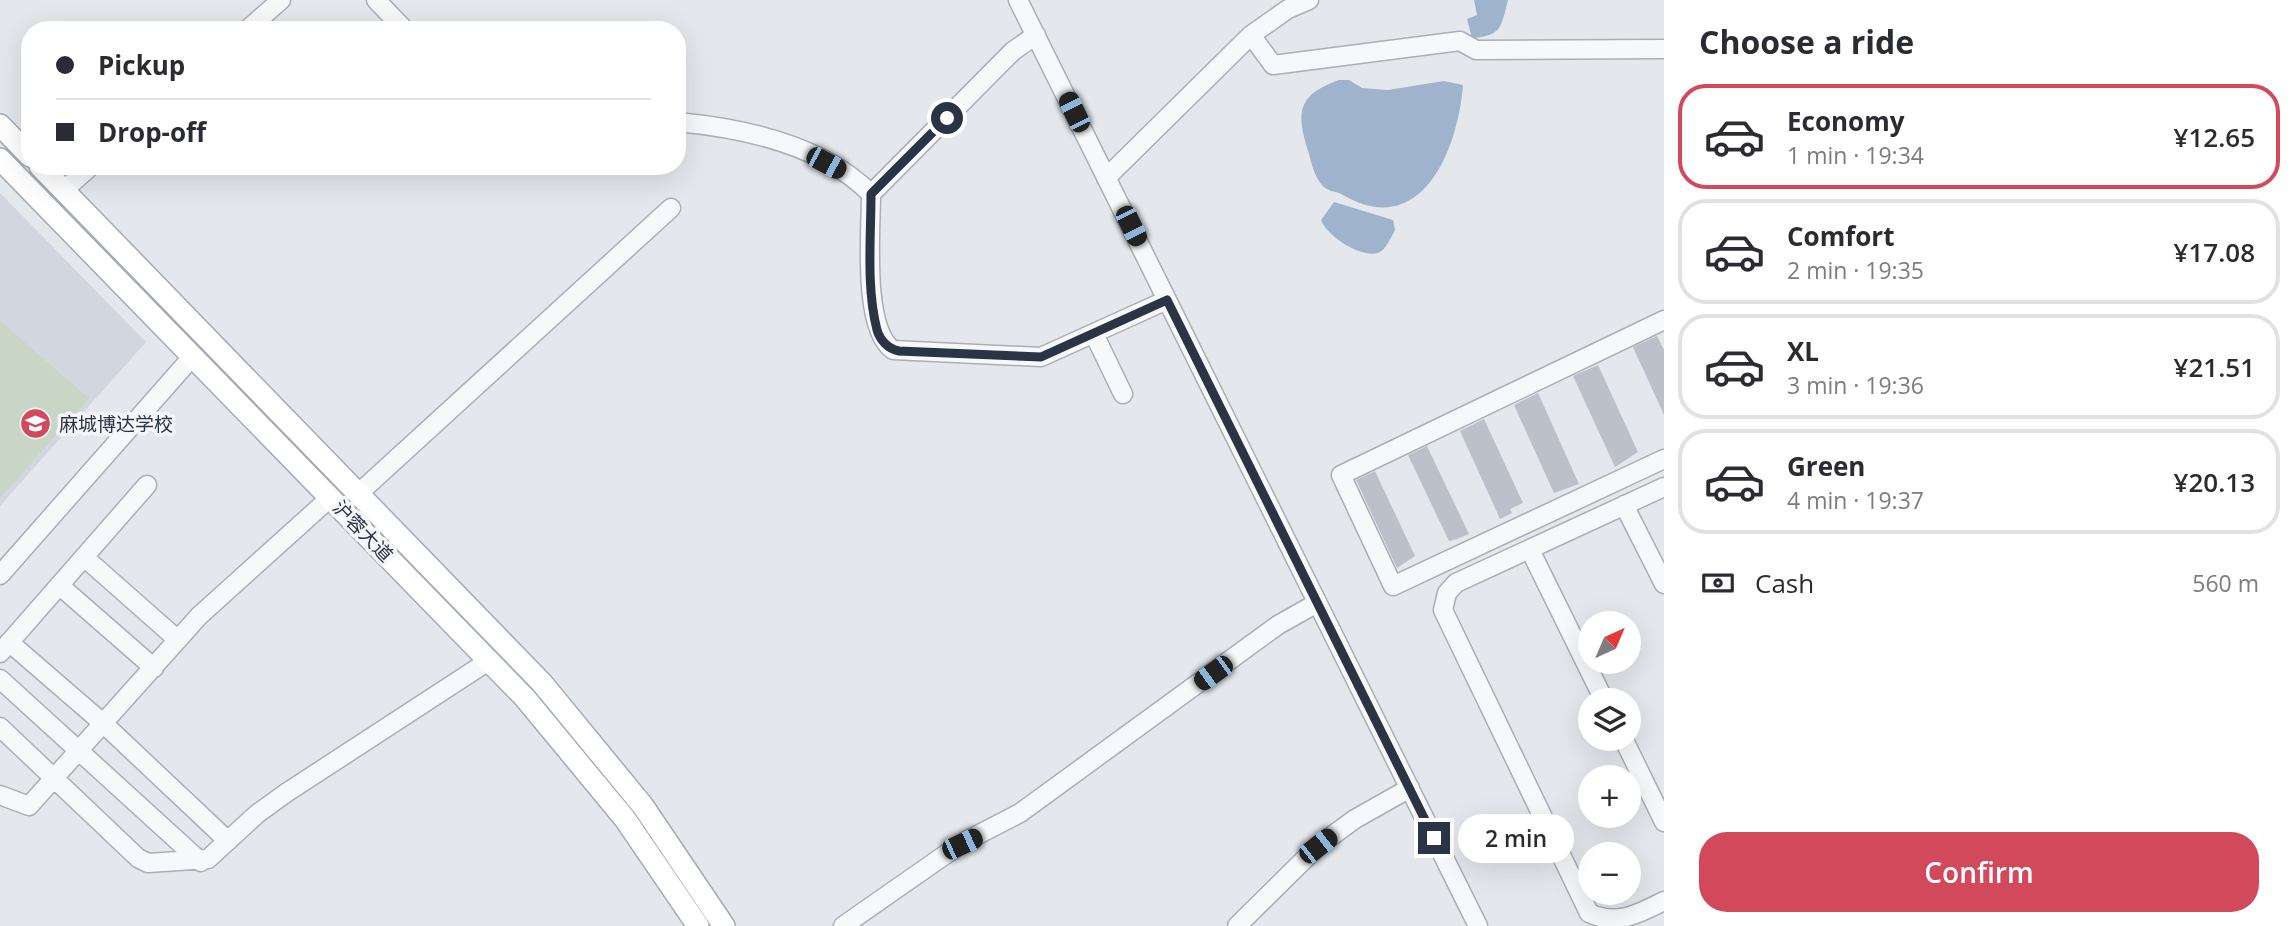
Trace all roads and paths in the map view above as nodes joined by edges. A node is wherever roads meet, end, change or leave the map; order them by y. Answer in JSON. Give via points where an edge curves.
{"nodes":[{"id":1,"x":281,"y":0,"type":"edge"},
{"id":2,"x":376,"y":0,"type":"edge"},
{"id":3,"x":1018,"y":0,"type":"edge"},
{"id":4,"x":1308,"y":0,"type":"edge"},
{"id":5,"x":257,"y":21,"type":"edge"},
{"id":6,"x":396,"y":21,"type":"edge"},
{"id":7,"x":1035,"y":35,"type":"junction"},
{"id":8,"x":1251,"y":35,"type":"junction"},
{"id":9,"x":1664,"y":49,"type":"edge"},
{"id":10,"x":686,"y":123,"type":"edge"},
{"id":11,"x":0,"y":125,"type":"edge"},
{"id":12,"x":21,"y":147,"type":"edge"},
{"id":13,"x":0,"y":159,"type":"edge"},
{"id":14,"x":49,"y":175,"type":"edge"},
{"id":15,"x":81,"y":175,"type":"edge"},
{"id":16,"x":1106,"y":178,"type":"junction"},
{"id":17,"x":64,"y":190,"type":"junction"},
{"id":18,"x":871,"y":194,"type":"junction"},
{"id":19,"x":671,"y":208,"type":"dead end"},
{"id":20,"x":1167,"y":300,"type":"junction"},
{"id":21,"x":1664,"y":320,"type":"edge"},
{"id":22,"x":1094,"y":334,"type":"junction"},
{"id":23,"x":193,"y":356,"type":"junction"},
{"id":24,"x":1123,"y":394,"type":"dead end"},
{"id":25,"x":1664,"y":459,"type":"edge"},
{"id":26,"x":147,"y":485,"type":"dead end"},
{"id":27,"x":1664,"y":487,"type":"edge"},
{"id":28,"x":359,"y":494,"type":"junction"},
{"id":29,"x":331,"y":497,"type":"junction"},
{"id":30,"x":1624,"y":505,"type":"junction"},
{"id":31,"x":1530,"y":550,"type":"junction"},
{"id":32,"x":84,"y":557,"type":"junction"},
{"id":33,"x":0,"y":575,"type":"edge"},
{"id":34,"x":1664,"y":584,"type":"edge"},
{"id":35,"x":59,"y":585,"type":"junction"},
{"id":36,"x":1317,"y":603,"type":"junction"},
{"id":37,"x":177,"y":640,"type":"junction"},
{"id":38,"x":5,"y":647,"type":"edge"},
{"id":39,"x":490,"y":660,"type":"junction"},
{"id":40,"x":154,"y":668,"type":"junction"},
{"id":41,"x":0,"y":679,"type":"edge"},
{"id":42,"x":1598,"y":688,"type":"edge"},
{"id":43,"x":104,"y":725,"type":"junction"},
{"id":44,"x":0,"y":727,"type":"edge"},
{"id":45,"x":81,"y":750,"type":"junction"},
{"id":46,"x":1629,"y":751,"type":"edge"},
{"id":47,"x":55,"y":779,"type":"junction"},
{"id":48,"x":1410,"y":788,"type":"junction"},
{"id":49,"x":0,"y":795,"type":"edge"},
{"id":50,"x":1664,"y":822,"type":"edge"},
{"id":51,"x":228,"y":841,"type":"junction"},
{"id":52,"x":201,"y":862,"type":"junction"},
{"id":53,"x":1664,"y":901,"type":"edge"},
{"id":54,"x":698,"y":926,"type":"edge"},
{"id":55,"x":724,"y":926,"type":"edge"},
{"id":56,"x":843,"y":926,"type":"edge"},
{"id":57,"x":1237,"y":926,"type":"edge"},
{"id":58,"x":1478,"y":926,"type":"edge"}],
"edges":[{"from":1,"to":5,"type":"street"},
{"from":2,"to":6,"type":"street"},
{"from":3,"to":7,"type":"street"},
{"from":4,"to":8,"type":"street"},
{"from":7,"to":16,"type":"street"},
{"from":7,"to":18,"type":"street","via":[[1013,51]]},
{"from":8,"to":9,"type":"street","via":[[1273,65],[1460,41],[1476,50]]},
{"from":8,"to":16,"type":"street"},
{"from":10,"to":18,"type":"street","via":[[727,126],[787,145],[843,172]]},
{"from":11,"to":12,"type":"main road"},
{"from":13,"to":23,"type":"main road","name":"沪蓉大道"},
{"from":14,"to":17,"type":"main road","name":"沪蓉大道"},
{"from":15,"to":17,"type":"street"},
{"from":16,"to":20,"type":"street"},
{"from":17,"to":28,"type":"main road","name":"沪蓉大道"},
{"from":18,"to":22,"type":"street","via":[[871,274],[877,330],[893,350],[1041,357]]},
{"from":19,"to":28,"type":"street"},
{"from":20,"to":22,"type":"street"},
{"from":20,"to":36,"type":"street"},
{"from":21,"to":25,"type":"street","via":[[1341,475],[1393,586]]},
{"from":22,"to":24,"type":"street"},
{"from":23,"to":29,"type":"main road","name":"沪蓉大道"},
{"from":23,"to":33,"type":"street"},
{"from":26,"to":32,"type":"street"},
{"from":27,"to":30,"type":"street"},
{"from":28,"to":55,"type":"main road","name":"沪蓉大道","via":[[576,722],[659,828]]},
{"from":29,"to":37,"type":"street"},
{"from":29,"to":39,"type":"main road","name":"沪蓉大道"},
{"from":30,"to":31,"type":"street"},
{"from":30,"to":34,"type":"street"},
{"from":31,"to":42,"type":"street"},
{"from":31,"to":53,"type":"street","via":[[1456,583],[1445,598],[1444,616],[1589,913],[1605,921],[1622,922]]},
{"from":32,"to":35,"type":"street"},
{"from":32,"to":37,"type":"street"},
{"from":35,"to":38,"type":"street"},
{"from":35,"to":40,"type":"street"},
{"from":36,"to":48,"type":"street"},
{"from":36,"to":56,"type":"street","via":[[1278,625],[1020,813],[962,844]]},
{"from":37,"to":40,"type":"street"},
{"from":38,"to":43,"type":"street"},
{"from":39,"to":51,"type":"street","via":[[286,793]]},
{"from":39,"to":54,"type":"main road","name":"沪蓉大道","via":[[593,777]]},
{"from":40,"to":43,"type":"street"},
{"from":41,"to":45,"type":"street"},
{"from":43,"to":45,"type":"street"},
{"from":43,"to":51,"type":"street"},
{"from":44,"to":47,"type":"street"},
{"from":45,"to":47,"type":"street"},
{"from":45,"to":52,"type":"street"},
{"from":46,"to":50,"type":"street"},
{"from":47,"to":49,"type":"street","via":[[29,807]]},
{"from":47,"to":52,"type":"street","via":[[138,859],[148,863]]},
{"from":48,"to":57,"type":"street","via":[[1355,818],[1318,846]]},
{"from":48,"to":58,"type":"street"},
{"from":51,"to":52,"type":"street"}]}
